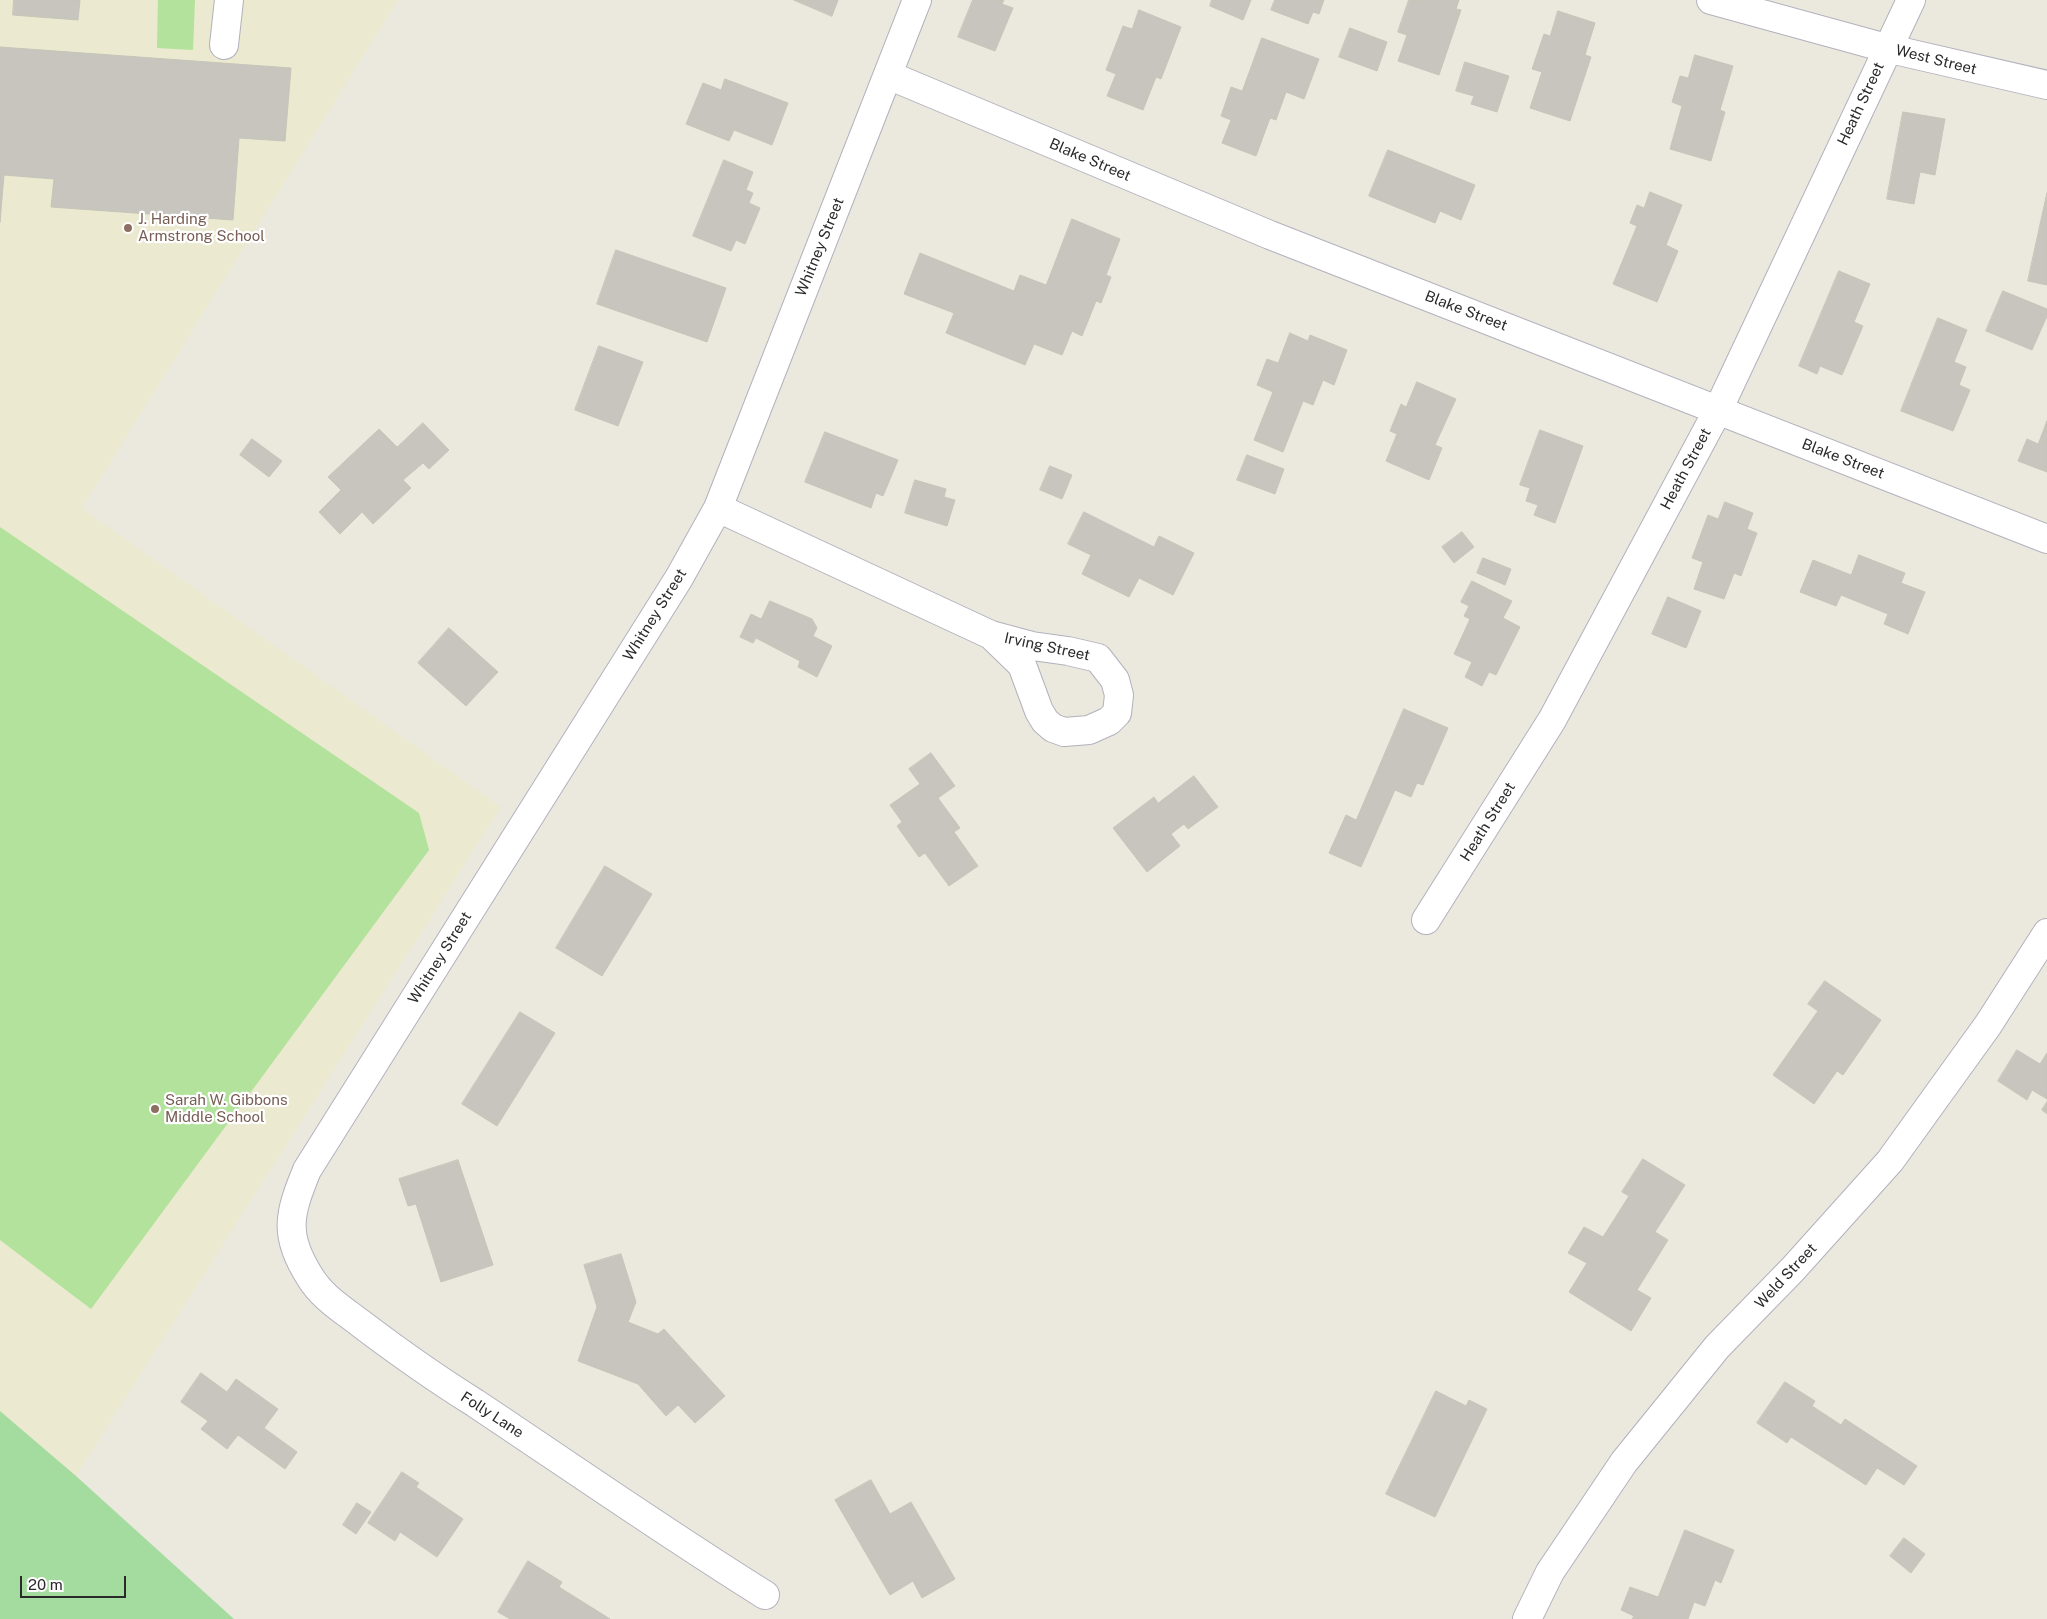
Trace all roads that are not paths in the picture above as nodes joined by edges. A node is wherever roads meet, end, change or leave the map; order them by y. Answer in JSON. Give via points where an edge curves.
{"nodes":[{"id":1,"x":229,"y":0,"type":"edge"},
{"id":2,"x":917,"y":0,"type":"edge"},
{"id":3,"x":1711,"y":0,"type":"edge"},
{"id":4,"x":1911,"y":0,"type":"edge"},
{"id":5,"x":224,"y":45,"type":"dead end"},
{"id":6,"x":1886,"y":48,"type":"junction"},
{"id":7,"x":888,"y":75,"type":"junction"},
{"id":8,"x":2047,"y":85,"type":"edge"},
{"id":9,"x":1718,"y":410,"type":"junction"},
{"id":10,"x":718,"y":508,"type":"junction"},
{"id":11,"x":2047,"y":539,"type":"edge"},
{"id":12,"x":991,"y":635,"type":"junction"},
{"id":13,"x":1426,"y":920,"type":"dead end"},
{"id":14,"x":2047,"y":933,"type":"edge"},
{"id":15,"x":301,"y":1184,"type":"joint"},
{"id":16,"x":765,"y":1596,"type":"dead end"},
{"id":17,"x":1527,"y":1619,"type":"edge"}],
"edges":[{"from":1,"to":5,"type":"street"},
{"from":2,"to":7,"type":"street","name":"Whitney Street"},
{"from":3,"to":6,"type":"street","name":"West Street"},
{"from":4,"to":6,"type":"street","name":"Heath Street"},
{"from":6,"to":8,"type":"street","name":"West Street"},
{"from":6,"to":9,"type":"street","name":"Heath Street"},
{"from":7,"to":9,"type":"street","name":"Blake Street","via":[[1270,235]]},
{"from":7,"to":10,"type":"street","name":"Whitney Street"},
{"from":9,"to":11,"type":"street","name":"Blake Street"},
{"from":9,"to":13,"type":"street","name":"Heath Street","via":[[1552,720]]},
{"from":10,"to":12,"type":"street","name":"Irving Street"},
{"from":10,"to":15,"type":"street","name":"Whitney Street","via":[[679,578]]},
{"from":12,"to":12,"type":"street","name":"Irving Street","via":[[1022,665],[1039,712],[1053,728],[1064,732],[1089,730],[1109,721],[1117,712],[1119,695],[1115,680],[1098,658]]},
{"from":14,"to":17,"type":"street","name":"Weld Street","via":[[1988,1025],[1890,1161],[1793,1269],[1717,1347],[1624,1462],[1550,1572]]},
{"from":15,"to":16,"type":"street","name":"Folly Lane","via":[[294,1201],[290,1230],[307,1272],[329,1299],[404,1357]]}]}
